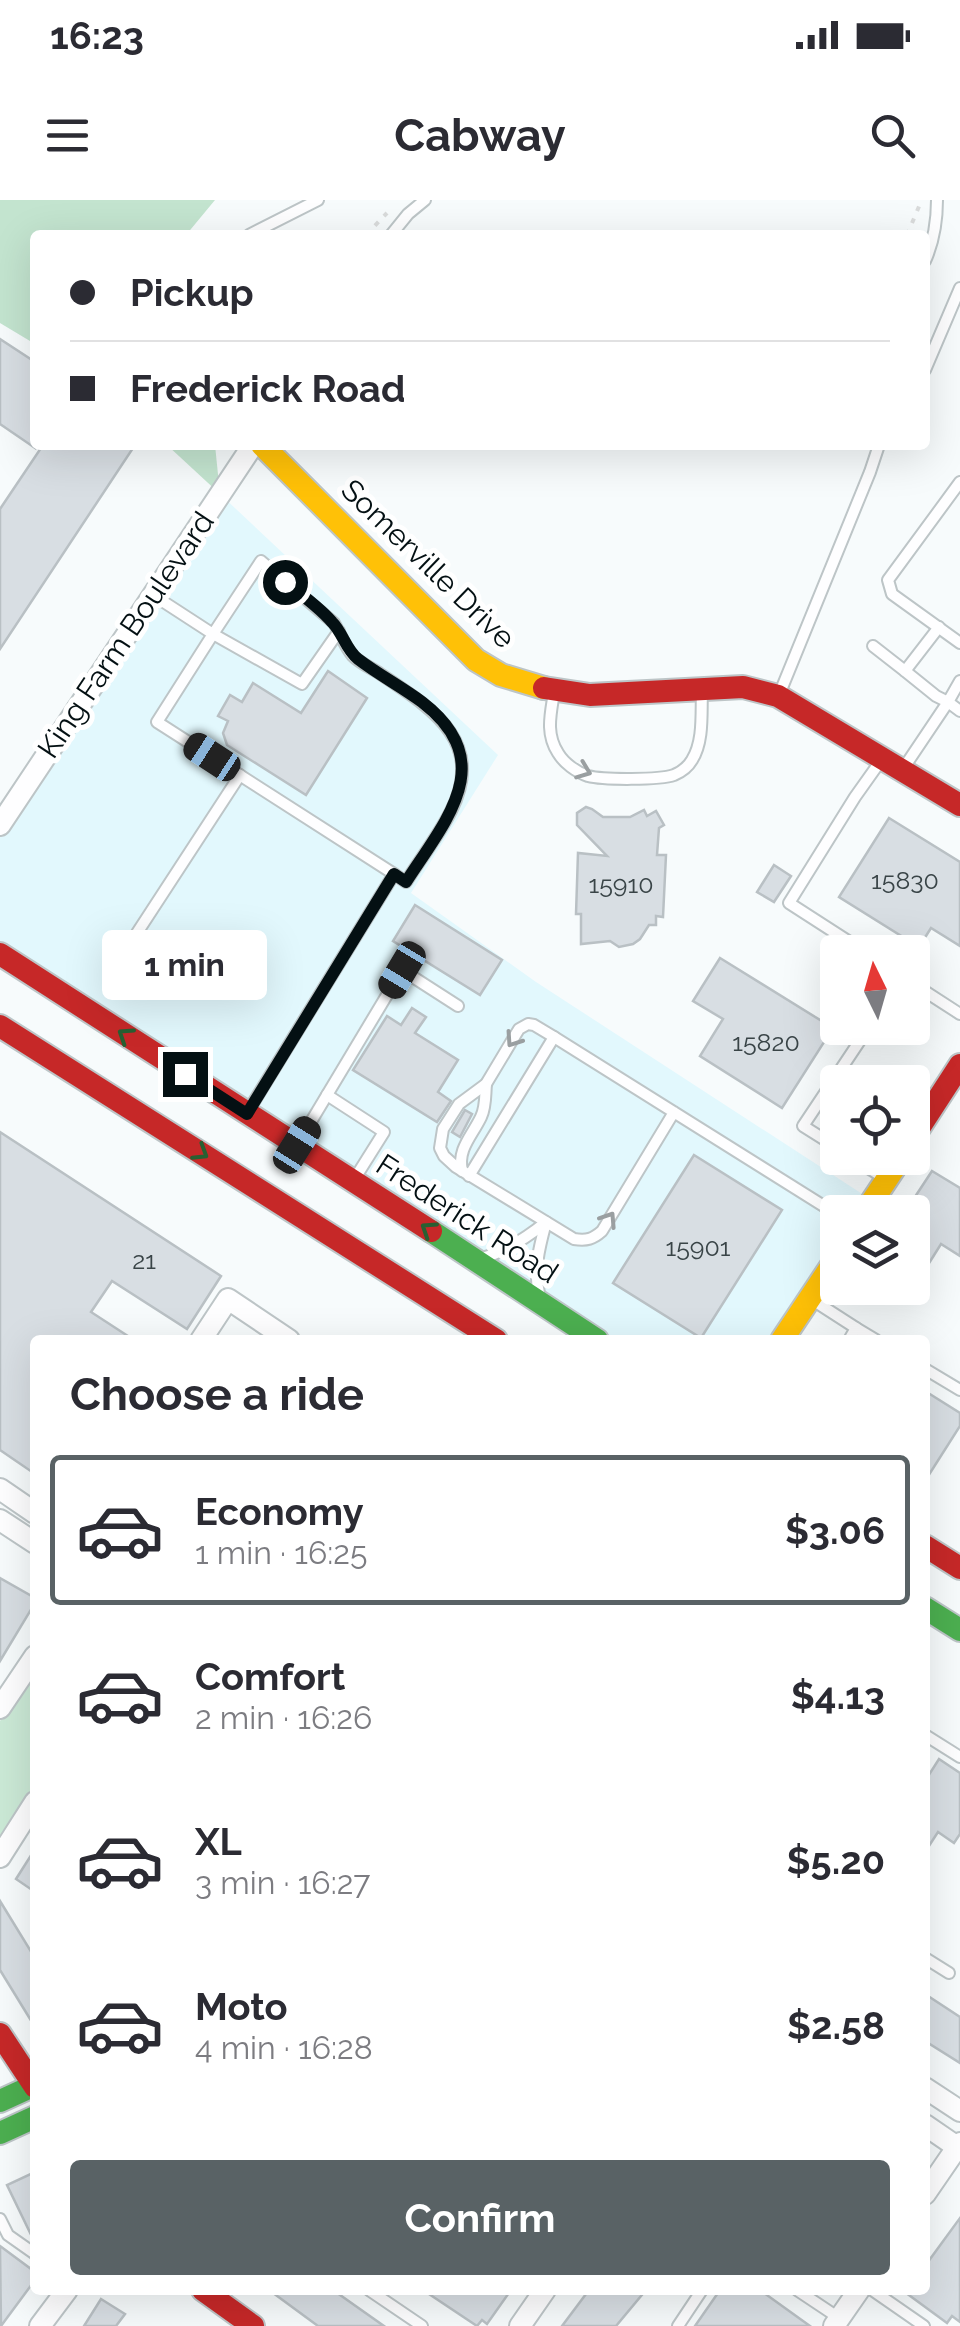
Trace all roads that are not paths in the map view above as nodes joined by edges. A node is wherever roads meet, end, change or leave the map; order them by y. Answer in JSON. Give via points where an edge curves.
{"nodes":[{"id":1,"x":289,"y":200,"type":"edge"},
{"id":2,"x":318,"y":200,"type":"edge"},
{"id":3,"x":426,"y":200,"type":"edge"},
{"id":4,"x":937,"y":200,"type":"edge"},
{"id":5,"x":289,"y":214,"type":"junction"},
{"id":6,"x":259,"y":230,"type":"edge"},
{"id":7,"x":395,"y":230,"type":"edge"},
{"id":8,"x":930,"y":249,"type":"edge"},
{"id":9,"x":960,"y":288,"type":"edge"},
{"id":10,"x":930,"y":358,"type":"edge"},
{"id":11,"x":250,"y":450,"type":"edge"},
{"id":12,"x":267,"y":450,"type":"edge"},
{"id":13,"x":880,"y":450,"type":"edge"},
{"id":14,"x":960,"y":482,"type":"edge"},
{"id":15,"x":153,"y":595,"type":"junction"},
{"id":16,"x":939,"y":627,"type":"junction"},
{"id":17,"x":339,"y":631,"type":"junction"},
{"id":18,"x":213,"y":634,"type":"junction"},
{"id":19,"x":960,"y":642,"type":"edge"},
{"id":20,"x":872,"y":646,"type":"dead end"},
{"id":21,"x":905,"y":671,"type":"junction"},
{"id":22,"x":960,"y":681,"type":"edge"},
{"id":23,"x":702,"y":688,"type":"junction"},
{"id":24,"x":554,"y":691,"type":"junction"},
{"id":25,"x":778,"y":696,"type":"junction"},
{"id":26,"x":948,"y":702,"type":"junction"},
{"id":27,"x":960,"y":711,"type":"edge"},
{"id":28,"x":893,"y":764,"type":"junction"},
{"id":29,"x":240,"y":775,"type":"junction"},
{"id":30,"x":960,"y":806,"type":"edge"},
{"id":31,"x":0,"y":825,"type":"edge"},
{"id":32,"x":394,"y":874,"type":"junction"},
{"id":33,"x":838,"y":935,"type":"edge"},
{"id":34,"x":0,"y":954,"type":"edge"},
{"id":35,"x":122,"y":956,"type":"dead end"},
{"id":36,"x":930,"y":995,"type":"edge"},
{"id":37,"x":458,"y":1006,"type":"dead end"},
{"id":38,"x":960,"y":1014,"type":"edge"},
{"id":39,"x":0,"y":1026,"type":"edge"},
{"id":40,"x":554,"y":1036,"type":"junction"},
{"id":41,"x":960,"y":1065,"type":"edge"},
{"id":42,"x":486,"y":1084,"type":"junction"},
{"id":43,"x":328,"y":1095,"type":"junction"},
{"id":44,"x":820,"y":1101,"type":"edge"},
{"id":45,"x":674,"y":1112,"type":"junction"},
{"id":46,"x":930,"y":1112,"type":"edge"},
{"id":47,"x":247,"y":1114,"type":"junction"},
{"id":48,"x":820,"y":1137,"type":"edge"},
{"id":49,"x":297,"y":1145,"type":"junction"},
{"id":50,"x":466,"y":1173,"type":"junction"},
{"id":51,"x":880,"y":1175,"type":"edge"},
{"id":52,"x":890,"y":1175,"type":"edge"},
{"id":53,"x":887,"y":1179,"type":"junction"},
{"id":54,"x":354,"y":1180,"type":"junction"},
{"id":55,"x":877,"y":1195,"type":"edge"},
{"id":56,"x":820,"y":1204,"type":"edge"},
{"id":57,"x":546,"y":1222,"type":"junction"},
{"id":58,"x":474,"y":1260,"type":"junction"},
{"id":59,"x":820,"y":1283,"type":"edge"},
{"id":60,"x":810,"y":1298,"type":"junction"},
{"id":61,"x":542,"y":1304,"type":"junction"},
{"id":62,"x":856,"y":1328,"type":"junction"},
{"id":63,"x":204,"y":1335,"type":"edge"},
{"id":64,"x":281,"y":1335,"type":"edge"},
{"id":65,"x":488,"y":1335,"type":"edge"},
{"id":66,"x":589,"y":1335,"type":"edge"},
{"id":67,"x":785,"y":1335,"type":"edge"},
{"id":68,"x":851,"y":1335,"type":"edge"},
{"id":69,"x":868,"y":1335,"type":"edge"},
{"id":70,"x":930,"y":1372,"type":"edge"},
{"id":71,"x":960,"y":1390,"type":"edge"},
{"id":72,"x":0,"y":1489,"type":"edge"},
{"id":73,"x":30,"y":1509,"type":"edge"},
{"id":74,"x":0,"y":1520,"type":"edge"},
{"id":75,"x":30,"y":1540,"type":"edge"},
{"id":76,"x":930,"y":1549,"type":"edge"},
{"id":77,"x":960,"y":1568,"type":"edge"},
{"id":78,"x":930,"y":1611,"type":"edge"},
{"id":79,"x":960,"y":1630,"type":"edge"},
{"id":80,"x":30,"y":1663,"type":"edge"},
{"id":81,"x":0,"y":1708,"type":"edge"},
{"id":82,"x":930,"y":1738,"type":"edge"},
{"id":83,"x":960,"y":1757,"type":"edge"},
{"id":84,"x":30,"y":1810,"type":"edge"},
{"id":85,"x":0,"y":1856,"type":"edge"},
{"id":86,"x":930,"y":1961,"type":"edge"},
{"id":87,"x":948,"y":1973,"type":"dead end"},
{"id":88,"x":0,"y":2034,"type":"edge"},
{"id":89,"x":30,"y":2080,"type":"edge"},
{"id":90,"x":30,"y":2088,"type":"edge"},
{"id":91,"x":930,"y":2091,"type":"edge"},
{"id":92,"x":0,"y":2101,"type":"edge"},
{"id":93,"x":960,"y":2111,"type":"edge"},
{"id":94,"x":30,"y":2119,"type":"edge"},
{"id":95,"x":930,"y":2128,"type":"edge"},
{"id":96,"x":0,"y":2133,"type":"edge"},
{"id":97,"x":959,"y":2146,"type":"edge"},
{"id":98,"x":930,"y":2187,"type":"edge"},
{"id":99,"x":0,"y":2219,"type":"edge"},
{"id":100,"x":4,"y":2238,"type":"edge"},
{"id":101,"x":30,"y":2251,"type":"edge"},
{"id":102,"x":63,"y":2295,"type":"edge"},
{"id":103,"x":210,"y":2295,"type":"edge"},
{"id":104,"x":376,"y":2295,"type":"edge"},
{"id":105,"x":541,"y":2295,"type":"edge"},
{"id":106,"x":699,"y":2295,"type":"edge"},
{"id":107,"x":803,"y":2295,"type":"edge"},
{"id":108,"x":856,"y":2295,"type":"edge"},
{"id":109,"x":879,"y":2295,"type":"edge"},
{"id":110,"x":837,"y":2322,"type":"edge"},
{"id":111,"x":40,"y":2326,"type":"edge"},
{"id":112,"x":252,"y":2326,"type":"edge"},
{"id":113,"x":422,"y":2326,"type":"edge"},
{"id":114,"x":520,"y":2326,"type":"edge"},
{"id":115,"x":678,"y":2326,"type":"edge"},
{"id":116,"x":924,"y":2326,"type":"edge"}],
"edges":[{"from":1,"to":5,"type":"lane"},
{"from":2,"to":5,"type":"lane"},
{"from":3,"to":7,"type":"lane"},
{"from":4,"to":8,"type":"lane"},
{"from":5,"to":6,"type":"lane"},
{"from":9,"to":10,"type":"lane"},
{"from":11,"to":15,"type":"street","name":"King Farm Boulevard"},
{"from":12,"to":24,"type":"main road","name":"Somerville Drive","via":[[476,660]]},
{"from":13,"to":25,"type":"lane"},
{"from":14,"to":16,"type":"lane","via":[[888,580],[892,594]]},
{"from":15,"to":18,"type":"lane"},
{"from":15,"to":31,"type":"street","name":"King Farm Boulevard"},
{"from":16,"to":19,"type":"lane"},
{"from":16,"to":21,"type":"lane"},
{"from":17,"to":18,"type":"lane","via":[[302,684]]},
{"from":17,"to":18,"type":"lane","via":[[261,561]]},
{"from":17,"to":32,"type":"lane","via":[[354,656],[437,714],[458,742],[460,789],[452,810],[406,882]]},
{"from":18,"to":29,"type":"lane","via":[[157,722]]},
{"from":20,"to":21,"type":"lane"},
{"from":21,"to":26,"type":"lane"},
{"from":22,"to":26,"type":"lane"},
{"from":23,"to":24,"type":"main road","name":"Somerville Drive"},
{"from":24,"to":23,"type":"lane","one_way":true,"via":[[551,740],[567,764],[590,776],[660,778],[692,760]]},
{"from":23,"to":25,"type":"main road","name":"Somerville Drive","via":[[743,687]]},
{"from":25,"to":28,"type":"main road","name":"Somerville Drive"},
{"from":26,"to":27,"type":"lane"},
{"from":26,"to":28,"type":"lane"},
{"from":28,"to":30,"type":"main road","name":"Somerville Drive"},
{"from":28,"to":33,"type":"lane","via":[[855,797],[789,904]]},
{"from":29,"to":32,"type":"lane"},
{"from":29,"to":35,"type":"lane"},
{"from":32,"to":47,"type":"lane"},
{"from":47,"to":34,"type":"main road","name":"Frederick Road","one_way":true},
{"from":36,"to":38,"type":"lane"},
{"from":37,"to":43,"type":"lane","via":[[402,970]]},
{"from":39,"to":65,"type":"main road","one_way":true},
{"from":40,"to":42,"type":"lane","one_way":true,"via":[[534,1024],[523,1026]]},
{"from":40,"to":45,"type":"lane"},
{"from":40,"to":50,"type":"lane"},
{"from":41,"to":46,"type":"main road"},
{"from":42,"to":50,"type":"lane","via":[[482,1114],[461,1152]]},
{"from":42,"to":50,"type":"lane","via":[[464,1099],[441,1135],[444,1156]]},
{"from":43,"to":49,"type":"lane"},
{"from":43,"to":54,"type":"lane","via":[[384,1132]]},
{"from":44,"to":48,"type":"lane","via":[[803,1126]]},
{"from":45,"to":56,"type":"lane"},
{"from":57,"to":45,"type":"lane","one_way":true,"via":[[574,1239],[594,1238]]},
{"from":47,"to":49,"type":"main road","name":"Frederick Road"},
{"from":49,"to":54,"type":"main road","name":"Frederick Road"},
{"from":50,"to":57,"type":"lane"},
{"from":51,"to":53,"type":"lane"},
{"from":52,"to":53,"type":"main road"},
{"from":53,"to":55,"type":"main road"},
{"from":58,"to":54,"type":"main road","name":"Frederick Road","one_way":true},
{"from":57,"to":58,"type":"lane"},
{"from":57,"to":61,"type":"lane","via":[[536,1283]]},
{"from":58,"to":61,"type":"main road","name":"Frederick Road"},
{"from":59,"to":60,"type":"main road"},
{"from":60,"to":62,"type":"lane"},
{"from":60,"to":67,"type":"main road"},
{"from":61,"to":66,"type":"main road","name":"Frederick Road"},
{"from":62,"to":68,"type":"lane"},
{"from":62,"to":69,"type":"lane"},
{"from":63,"to":64,"type":"street","via":[[228,1300]]},
{"from":70,"to":71,"type":"lane"},
{"from":72,"to":73,"type":"street"},
{"from":74,"to":75,"type":"street"},
{"from":76,"to":77,"type":"main road"},
{"from":78,"to":79,"type":"main road"},
{"from":80,"to":81,"type":"street"},
{"from":82,"to":83,"type":"lane"},
{"from":84,"to":85,"type":"street"},
{"from":86,"to":87,"type":"lane"},
{"from":88,"to":89,"type":"main road"},
{"from":90,"to":92,"type":"main road"},
{"from":91,"to":93,"type":"street"},
{"from":94,"to":96,"type":"main road"},
{"from":95,"to":97,"type":"street"},
{"from":97,"to":98,"type":"street"},
{"from":99,"to":100,"type":"lane"},
{"from":100,"to":101,"type":"lane"},
{"from":102,"to":111,"type":"street"},
{"from":103,"to":112,"type":"main road"},
{"from":104,"to":113,"type":"lane"},
{"from":105,"to":114,"type":"street"},
{"from":106,"to":115,"type":"lane"},
{"from":107,"to":110,"type":"lane"},
{"from":108,"to":110,"type":"street"},
{"from":109,"to":116,"type":"lane"}]}
